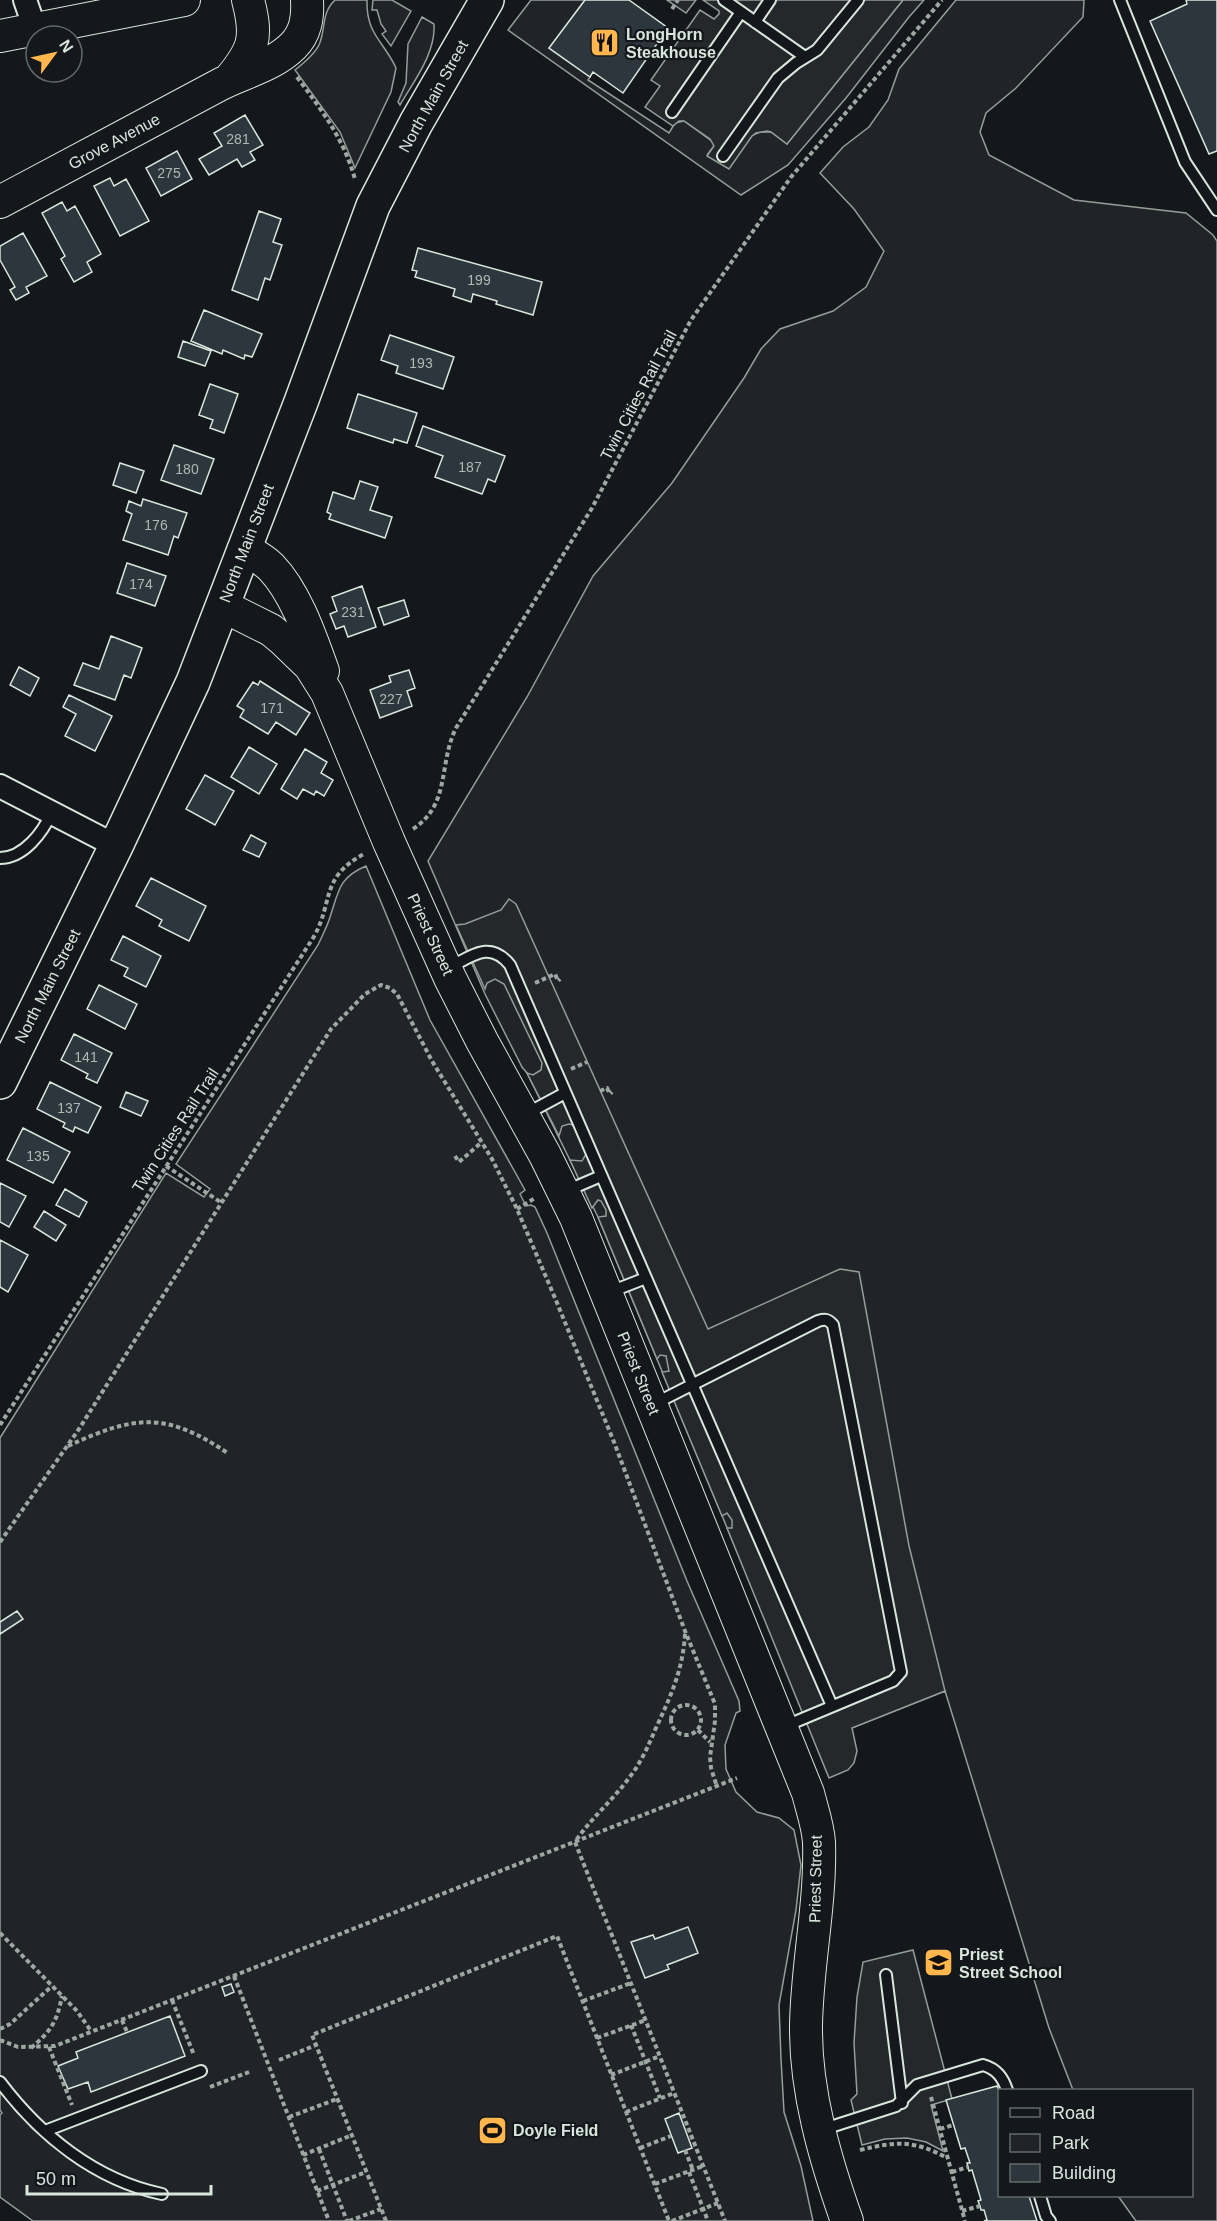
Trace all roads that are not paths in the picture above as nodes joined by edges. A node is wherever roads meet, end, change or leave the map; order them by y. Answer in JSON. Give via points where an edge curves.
{"nodes":[{"id":1,"x":25,"y":0,"type":"edge"},
{"id":2,"x":184,"y":0,"type":"edge"},
{"id":3,"x":248,"y":0,"type":"edge"},
{"id":4,"x":307,"y":0,"type":"edge"},
{"id":5,"x":724,"y":0,"type":"edge"},
{"id":6,"x":770,"y":0,"type":"edge"},
{"id":7,"x":858,"y":0,"type":"edge"},
{"id":8,"x":1120,"y":0,"type":"edge"},
{"id":9,"x":484,"y":1,"type":"edge"},
{"id":10,"x":741,"y":12,"type":"junction"},
{"id":11,"x":755,"y":22,"type":"junction"},
{"id":12,"x":32,"y":24,"type":"edge"},
{"id":13,"x":60,"y":24,"type":"edge"},
{"id":14,"x":24,"y":31,"type":"edge"},
{"id":15,"x":0,"y":36,"type":"edge"},
{"id":16,"x":805,"y":57,"type":"junction"},
{"id":17,"x":229,"y":80,"type":"junction"},
{"id":18,"x":672,"y":112,"type":"dead end"},
{"id":19,"x":723,"y":156,"type":"dead end"},
{"id":20,"x":0,"y":202,"type":"edge"},
{"id":21,"x":1217,"y":210,"type":"edge"},
{"id":22,"x":244,"y":549,"type":"junction"},
{"id":23,"x":223,"y":606,"type":"junction"},
{"id":24,"x":327,"y":693,"type":"junction"},
{"id":25,"x":0,"y":786,"type":"edge"},
{"id":26,"x":52,"y":812,"type":"junction"},
{"id":27,"x":116,"y":846,"type":"junction"},
{"id":28,"x":0,"y":858,"type":"edge"},
{"id":29,"x":447,"y":969,"type":"junction"},
{"id":30,"x":4,"y":1064,"type":"edge"},
{"id":31,"x":565,"y":1093,"type":"junction"},
{"id":32,"x":523,"y":1115,"type":"junction"},
{"id":33,"x":601,"y":1176,"type":"junction"},
{"id":34,"x":549,"y":1196,"type":"junction"},
{"id":35,"x":646,"y":1278,"type":"junction"},
{"id":36,"x":607,"y":1294,"type":"junction"},
{"id":37,"x":692,"y":1385,"type":"junction"},
{"id":38,"x":651,"y":1405,"type":"junction"},
{"id":39,"x":832,"y":1706,"type":"junction"},
{"id":40,"x":782,"y":1727,"type":"junction"},
{"id":41,"x":886,"y":1976,"type":"dead end"},
{"id":42,"x":201,"y":2071,"type":"dead end"},
{"id":43,"x":0,"y":2082,"type":"edge"},
{"id":44,"x":1006,"y":2089,"type":"edge"},
{"id":45,"x":902,"y":2103,"type":"junction"},
{"id":46,"x":820,"y":2130,"type":"junction"},
{"id":47,"x":45,"y":2132,"type":"junction"},
{"id":48,"x":162,"y":2194,"type":"dead end"},
{"id":49,"x":1040,"y":2197,"type":"edge"},
{"id":50,"x":847,"y":2221,"type":"edge"},
{"id":51,"x":1050,"y":2221,"type":"edge"}],
"edges":[{"from":1,"to":12,"type":"street"},
{"from":2,"to":13,"type":"main road"},
{"from":3,"to":17,"type":"main road","name":"Grove Avenue","via":[[254,22],[252,45]]},
{"from":4,"to":17,"type":"main road","name":"Grove Avenue","via":[[308,18],[295,44],[284,55]]},
{"from":5,"to":10,"type":"lane"},
{"from":6,"to":11,"type":"lane"},
{"from":7,"to":16,"type":"lane","via":[[824,43]]},
{"from":8,"to":21,"type":"lane","via":[[1185,162]]},
{"from":9,"to":22,"type":"main road","name":"North Main Street","via":[[373,206]]},
{"from":10,"to":11,"type":"lane"},
{"from":10,"to":18,"type":"lane"},
{"from":11,"to":16,"type":"lane"},
{"from":14,"to":15,"type":"main road"},
{"from":16,"to":19,"type":"lane","via":[[778,78]]},
{"from":17,"to":20,"type":"main road","name":"Grove Avenue"},
{"from":22,"to":23,"type":"main road","name":"North Main Street"},
{"from":22,"to":24,"type":"main road","via":[[271,567],[288,591],[315,649]]},
{"from":23,"to":24,"type":"main road","name":"Priest Street","via":[[284,640],[310,666]]},
{"from":23,"to":27,"type":"main road","name":"North Main Street","via":[[193,682]]},
{"from":24,"to":29,"type":"main road","name":"Priest Street","via":[[388,842]]},
{"from":25,"to":26,"type":"street"},
{"from":26,"to":27,"type":"street"},
{"from":26,"to":28,"type":"lane","via":[[44,828],[20,852]]},
{"from":27,"to":30,"type":"main road","name":"North Main Street"},
{"from":29,"to":31,"type":"lane","via":[[489,951],[505,958]]},
{"from":29,"to":32,"type":"main road","name":"Priest Street"},
{"from":31,"to":32,"type":"lane"},
{"from":31,"to":33,"type":"lane"},
{"from":32,"to":34,"type":"main road","name":"Priest Street"},
{"from":33,"to":34,"type":"lane"},
{"from":33,"to":35,"type":"lane"},
{"from":34,"to":36,"type":"main road","name":"Priest Street","via":[[576,1218]]},
{"from":35,"to":36,"type":"lane"},
{"from":35,"to":37,"type":"lane"},
{"from":36,"to":38,"type":"main road","name":"Priest Street"},
{"from":37,"to":38,"type":"lane"},
{"from":37,"to":39,"type":"lane"},
{"from":37,"to":39,"type":"lane","via":[[818,1321],[829,1320],[833,1324],[901,1672],[893,1681]]},
{"from":38,"to":40,"type":"main road","name":"Priest Street"},
{"from":39,"to":40,"type":"lane"},
{"from":40,"to":46,"type":"main road","name":"Priest Street","via":[[808,1793],[819,1840],[806,2026],[809,2072]]},
{"from":41,"to":45,"type":"lane"},
{"from":42,"to":47,"type":"lane"},
{"from":43,"to":47,"type":"lane"},
{"from":44,"to":45,"type":"lane","via":[[999,2075],[983,2065],[911,2089]]},
{"from":45,"to":46,"type":"lane"},
{"from":46,"to":50,"type":"main road","name":"Priest Street"},
{"from":47,"to":48,"type":"lane","via":[[104,2174],[138,2189]]},
{"from":49,"to":51,"type":"lane"}]}
